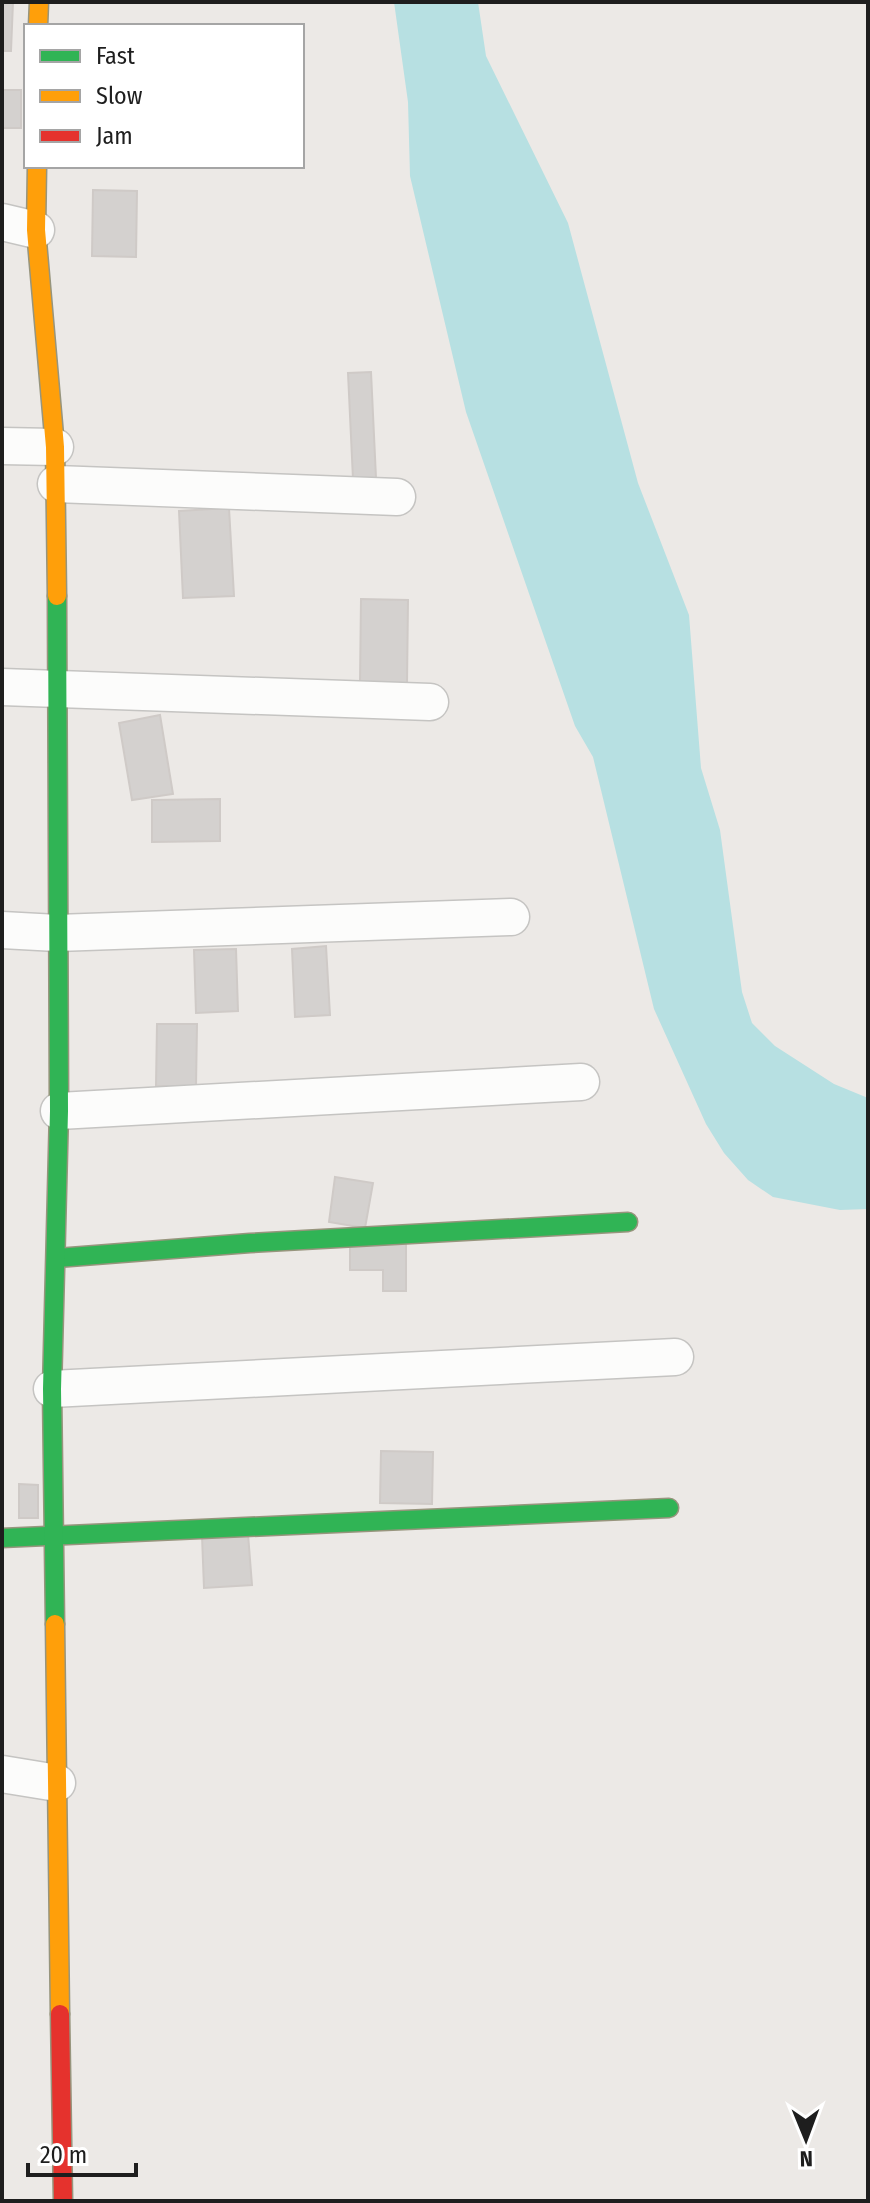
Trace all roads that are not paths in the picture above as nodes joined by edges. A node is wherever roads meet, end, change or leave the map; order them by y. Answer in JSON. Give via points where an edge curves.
{"nodes":[{"id":1,"x":39,"y":2,"type":"edge"},
{"id":2,"x":38,"y":24,"type":"edge"},
{"id":3,"x":36,"y":168,"type":"edge"},
{"id":4,"x":19,"y":226,"type":"edge"},
{"id":5,"x":2,"y":446,"type":"edge"},
{"id":6,"x":55,"y":447,"type":"junction"},
{"id":7,"x":56,"y":484,"type":"junction"},
{"id":8,"x":397,"y":497,"type":"dead end"},
{"id":9,"x":2,"y":687,"type":"edge"},
{"id":10,"x":58,"y":688,"type":"junction"},
{"id":11,"x":430,"y":702,"type":"dead end"},
{"id":12,"x":511,"y":917,"type":"dead end"},
{"id":13,"x":2,"y":930,"type":"edge"},
{"id":14,"x":57,"y":933,"type":"junction"},
{"id":15,"x":581,"y":1082,"type":"dead end"},
{"id":16,"x":59,"y":1111,"type":"junction"},
{"id":17,"x":628,"y":1222,"type":"dead end"},
{"id":18,"x":57,"y":1258,"type":"junction"},
{"id":19,"x":675,"y":1357,"type":"dead end"},
{"id":20,"x":52,"y":1389,"type":"junction"},
{"id":21,"x":669,"y":1508,"type":"dead end"},
{"id":22,"x":54,"y":1536,"type":"junction"},
{"id":23,"x":2,"y":1538,"type":"edge"},
{"id":24,"x":2,"y":1774,"type":"edge"},
{"id":25,"x":57,"y":1783,"type":"junction"},
{"id":26,"x":63,"y":2201,"type":"edge"}],
"edges":[{"from":1,"to":2,"type":"main road"},
{"from":3,"to":4,"type":"main road"},
{"from":4,"to":6,"type":"main road"},
{"from":5,"to":6,"type":"street"},
{"from":6,"to":7,"type":"main road"},
{"from":7,"to":8,"type":"street"},
{"from":7,"to":10,"type":"main road"},
{"from":9,"to":10,"type":"street"},
{"from":10,"to":11,"type":"street"},
{"from":10,"to":14,"type":"main road"},
{"from":12,"to":14,"type":"street"},
{"from":13,"to":14,"type":"street"},
{"from":14,"to":16,"type":"main road"},
{"from":15,"to":16,"type":"street"},
{"from":16,"to":18,"type":"main road"},
{"from":17,"to":18,"type":"main road"},
{"from":18,"to":20,"type":"main road"},
{"from":19,"to":20,"type":"street"},
{"from":20,"to":22,"type":"main road"},
{"from":21,"to":22,"type":"main road"},
{"from":22,"to":23,"type":"main road"},
{"from":22,"to":25,"type":"main road"},
{"from":24,"to":25,"type":"street"},
{"from":25,"to":26,"type":"main road"}]}
